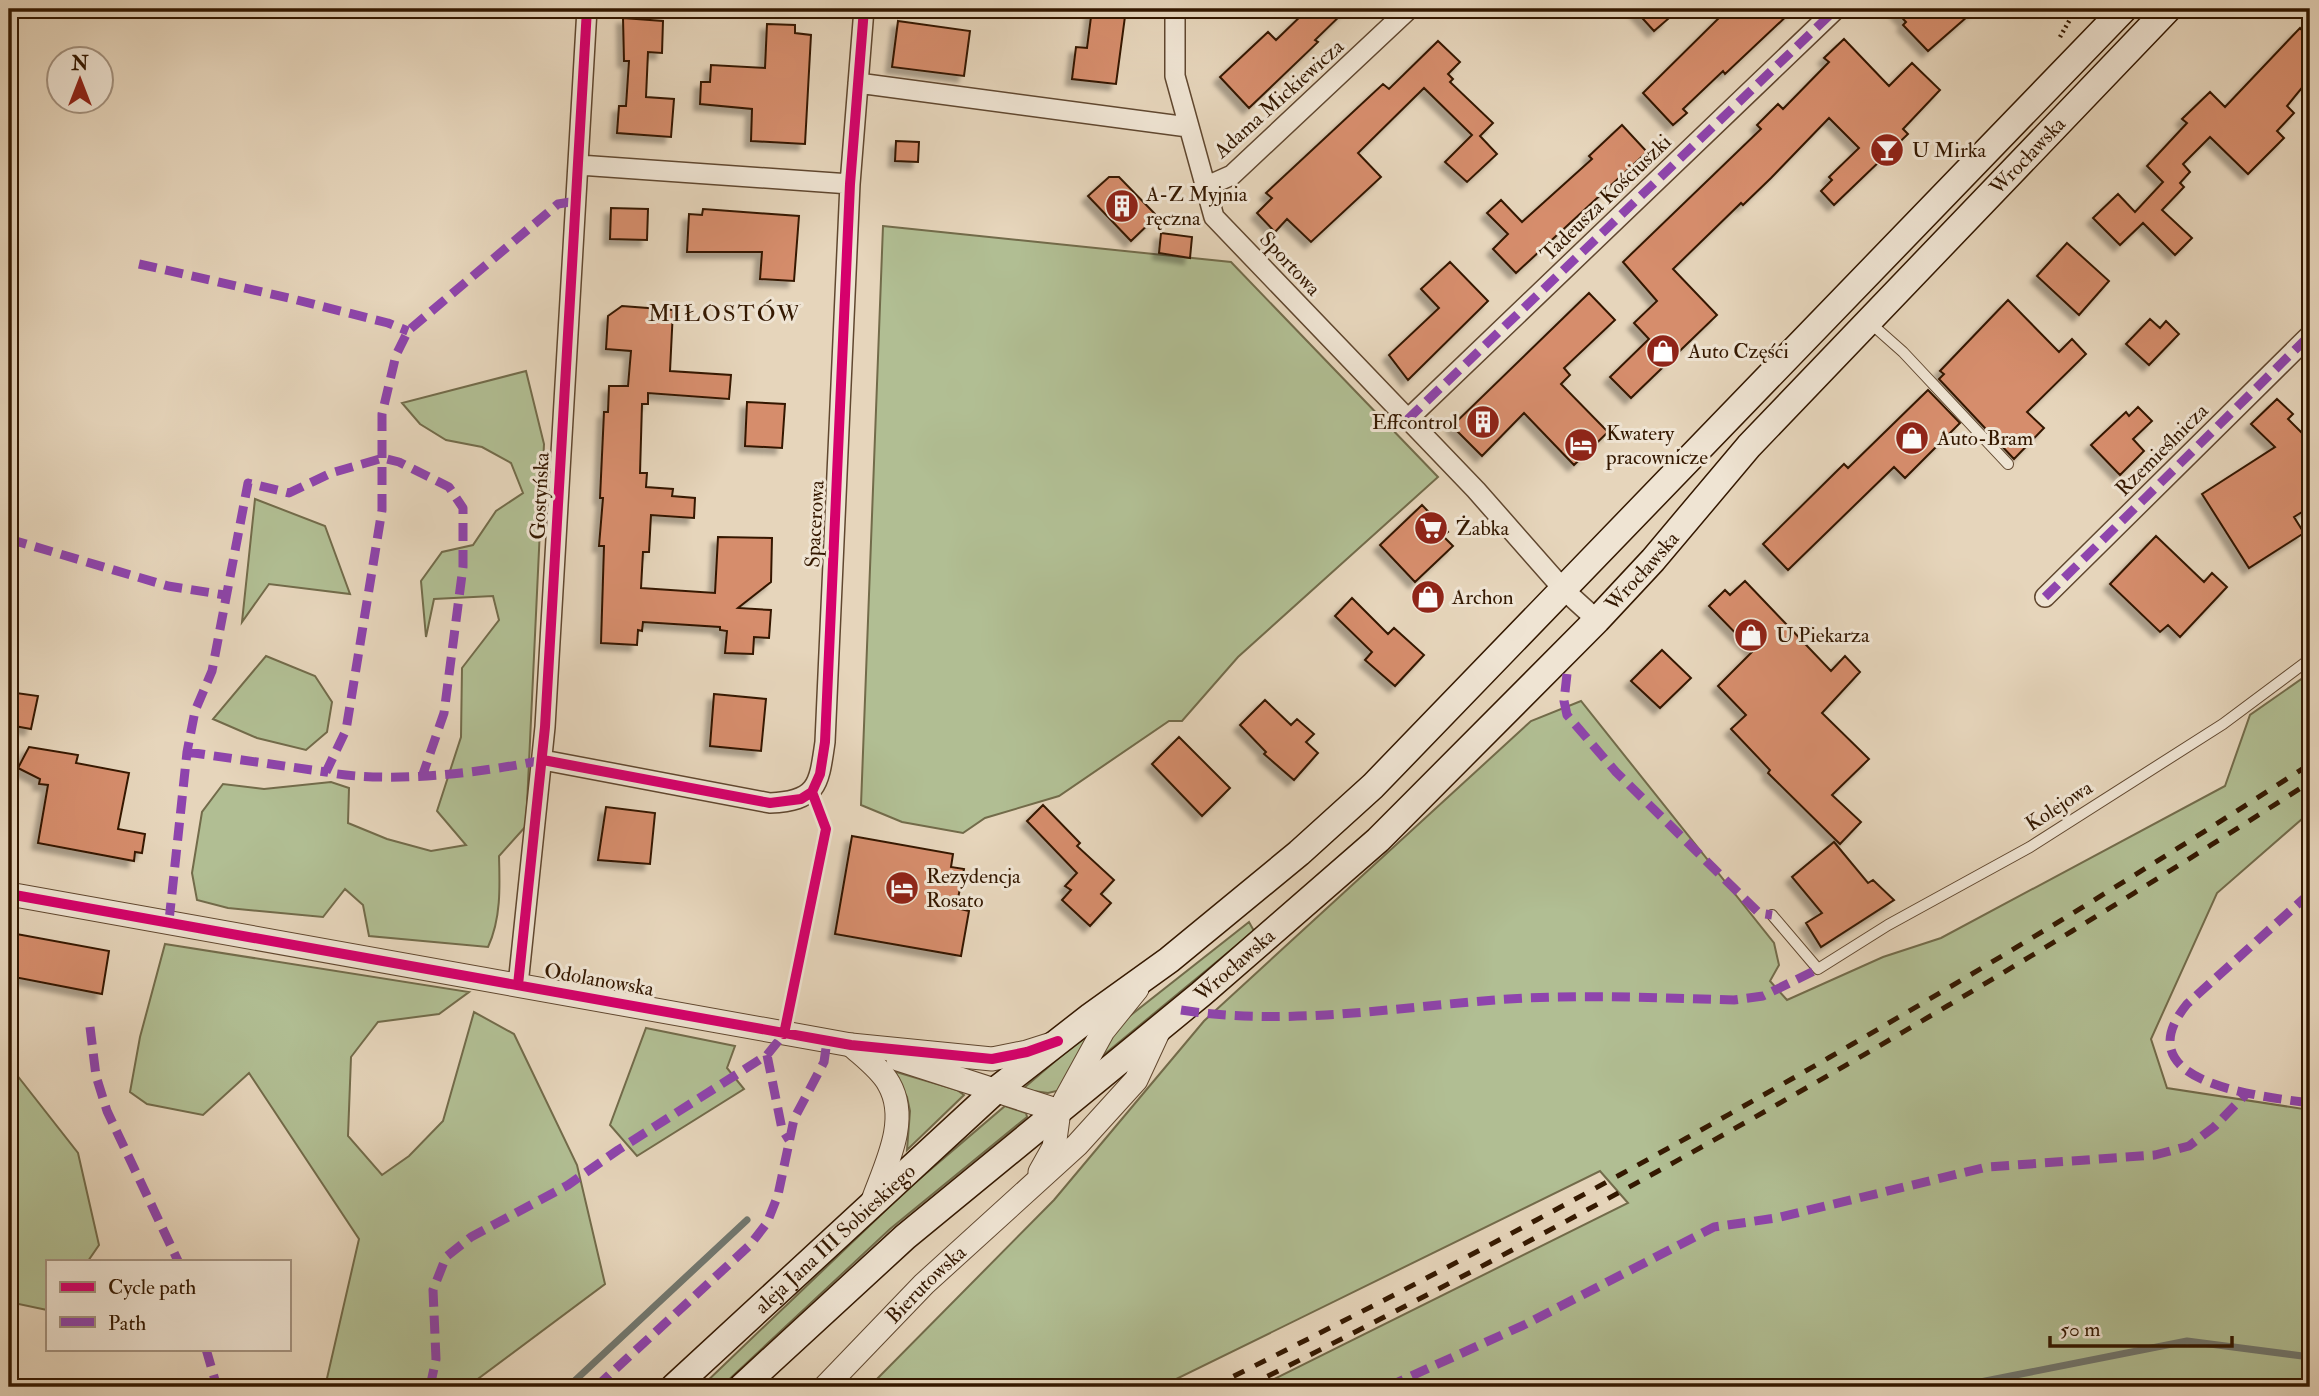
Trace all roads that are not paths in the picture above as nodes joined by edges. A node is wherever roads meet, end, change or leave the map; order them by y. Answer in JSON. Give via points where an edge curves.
{"nodes":[{"id":1,"x":587,"y":9,"type":"edge"},
{"id":2,"x":864,"y":9,"type":"edge"},
{"id":3,"x":1175,"y":9,"type":"edge"},
{"id":4,"x":1409,"y":9,"type":"edge"},
{"id":5,"x":1836,"y":9,"type":"edge"},
{"id":6,"x":2124,"y":9,"type":"edge"},
{"id":7,"x":2168,"y":9,"type":"edge"},
{"id":8,"x":858,"y":83,"type":"junction"},
{"id":9,"x":1188,"y":127,"type":"junction"},
{"id":10,"x":579,"y":166,"type":"junction"},
{"id":11,"x":850,"y":184,"type":"junction"},
{"id":12,"x":1205,"y":187,"type":"junction"},
{"id":13,"x":1868,"y":321,"type":"junction"},
{"id":14,"x":2310,"y":335,"type":"edge"},
{"id":15,"x":1407,"y":420,"type":"junction"},
{"id":16,"x":2008,"y":464,"type":"dead end"},
{"id":17,"x":1564,"y":590,"type":"junction"},
{"id":18,"x":2045,"y":597,"type":"dead end"},
{"id":19,"x":1597,"y":620,"type":"junction"},
{"id":20,"x":2310,"y":659,"type":"edge"},
{"id":21,"x":543,"y":760,"type":"junction"},
{"id":22,"x":9,"y":894,"type":"edge"},
{"id":23,"x":1772,"y":915,"type":"dead end"},
{"id":24,"x":1149,"y":976,"type":"junction"},
{"id":25,"x":518,"y":985,"type":"junction"},
{"id":26,"x":1161,"y":1027,"type":"junction"},
{"id":27,"x":851,"y":1045,"type":"junction"},
{"id":28,"x":1048,"y":1049,"type":"junction"},
{"id":29,"x":996,"y":1090,"type":"junction"},
{"id":30,"x":1069,"y":1098,"type":"junction"},
{"id":31,"x":1031,"y":1187,"type":"junction"},
{"id":32,"x":872,"y":1203,"type":"junction"},
{"id":33,"x":674,"y":1387,"type":"edge"},
{"id":34,"x":742,"y":1387,"type":"edge"},
{"id":35,"x":825,"y":1387,"type":"edge"}],
"edges":[{"from":1,"to":10,"type":"street","name":"Gostyńska"},
{"from":2,"to":8,"type":"street","name":"Spacerowa"},
{"from":3,"to":9,"type":"street","name":"Sportowa","via":[[1175,76]]},
{"from":4,"to":12,"type":"street","name":"Adama Mickiewicza","via":[[1232,175]]},
{"from":5,"to":15,"type":"street","name":"Tadeusza Kościuszki"},
{"from":6,"to":17,"type":"main road","name":"Wrocławska"},
{"from":7,"to":13,"type":"main road","name":"Wrocławska"},
{"from":8,"to":9,"type":"street"},
{"from":8,"to":11,"type":"street","name":"Spacerowa"},
{"from":9,"to":12,"type":"street","name":"Sportowa"},
{"from":10,"to":11,"type":"street"},
{"from":10,"to":21,"type":"street","name":"Gostyńska"},
{"from":11,"to":21,"type":"street","name":"Spacerowa","via":[[825,742],[812,792],[801,799],[770,803]]},
{"from":12,"to":15,"type":"street","name":"Sportowa","via":[[1214,217]]},
{"from":13,"to":16,"type":"lane"},
{"from":13,"to":19,"type":"main road","name":"Wrocławska","via":[[1749,446]]},
{"from":14,"to":18,"type":"street","name":"Rzemieślnicza"},
{"from":15,"to":17,"type":"street","name":"Sportowa"},
{"from":17,"to":19,"type":"street","name":"Sportowa"},
{"from":17,"to":24,"type":"main road","name":"Wrocławska","via":[[1373,786]]},
{"from":19,"to":26,"type":"main road","name":"Wrocławska","via":[[1359,858]]},
{"from":20,"to":23,"type":"lane","name":"Kolejowa","via":[[2223,724],[2030,848],[1888,925],[1818,969]]},
{"from":21,"to":25,"type":"street","name":"Gostyńska"},
{"from":22,"to":25,"type":"street","name":"Odolanowska"},
{"from":24,"to":28,"type":"main road","name":"Wrocławska"},
{"from":24,"to":30,"type":"street","name":"Wrocławska","via":[[1103,1031]]},
{"from":25,"to":27,"type":"street","name":"Odolanowska"},
{"from":26,"to":30,"type":"main road","name":"Wrocławska"},
{"from":26,"to":31,"type":"street","name":"Bierutowska","via":[[1136,1080]]},
{"from":27,"to":28,"type":"street","name":"Odolanowska","via":[[992,1059]]},
{"from":27,"to":29,"type":"street","name":"Odolanowska"},
{"from":27,"to":32,"type":"street","via":[[888,1082],[899,1109],[892,1147]]},
{"from":28,"to":29,"type":"main road","name":"aleja Jana III Sobieskiego"},
{"from":29,"to":30,"type":"street","name":"Odolanowska"},
{"from":29,"to":32,"type":"main road","name":"aleja Jana III Sobieskiego"},
{"from":30,"to":31,"type":"street","name":"Bierutowska","via":[[1054,1147]]},
{"from":30,"to":34,"type":"main road","via":[[905,1237]]},
{"from":31,"to":35,"type":"street","name":"Bierutowska","via":[[924,1284]]},
{"from":32,"to":33,"type":"main road","name":"aleja Jana III Sobieskiego"}]}
